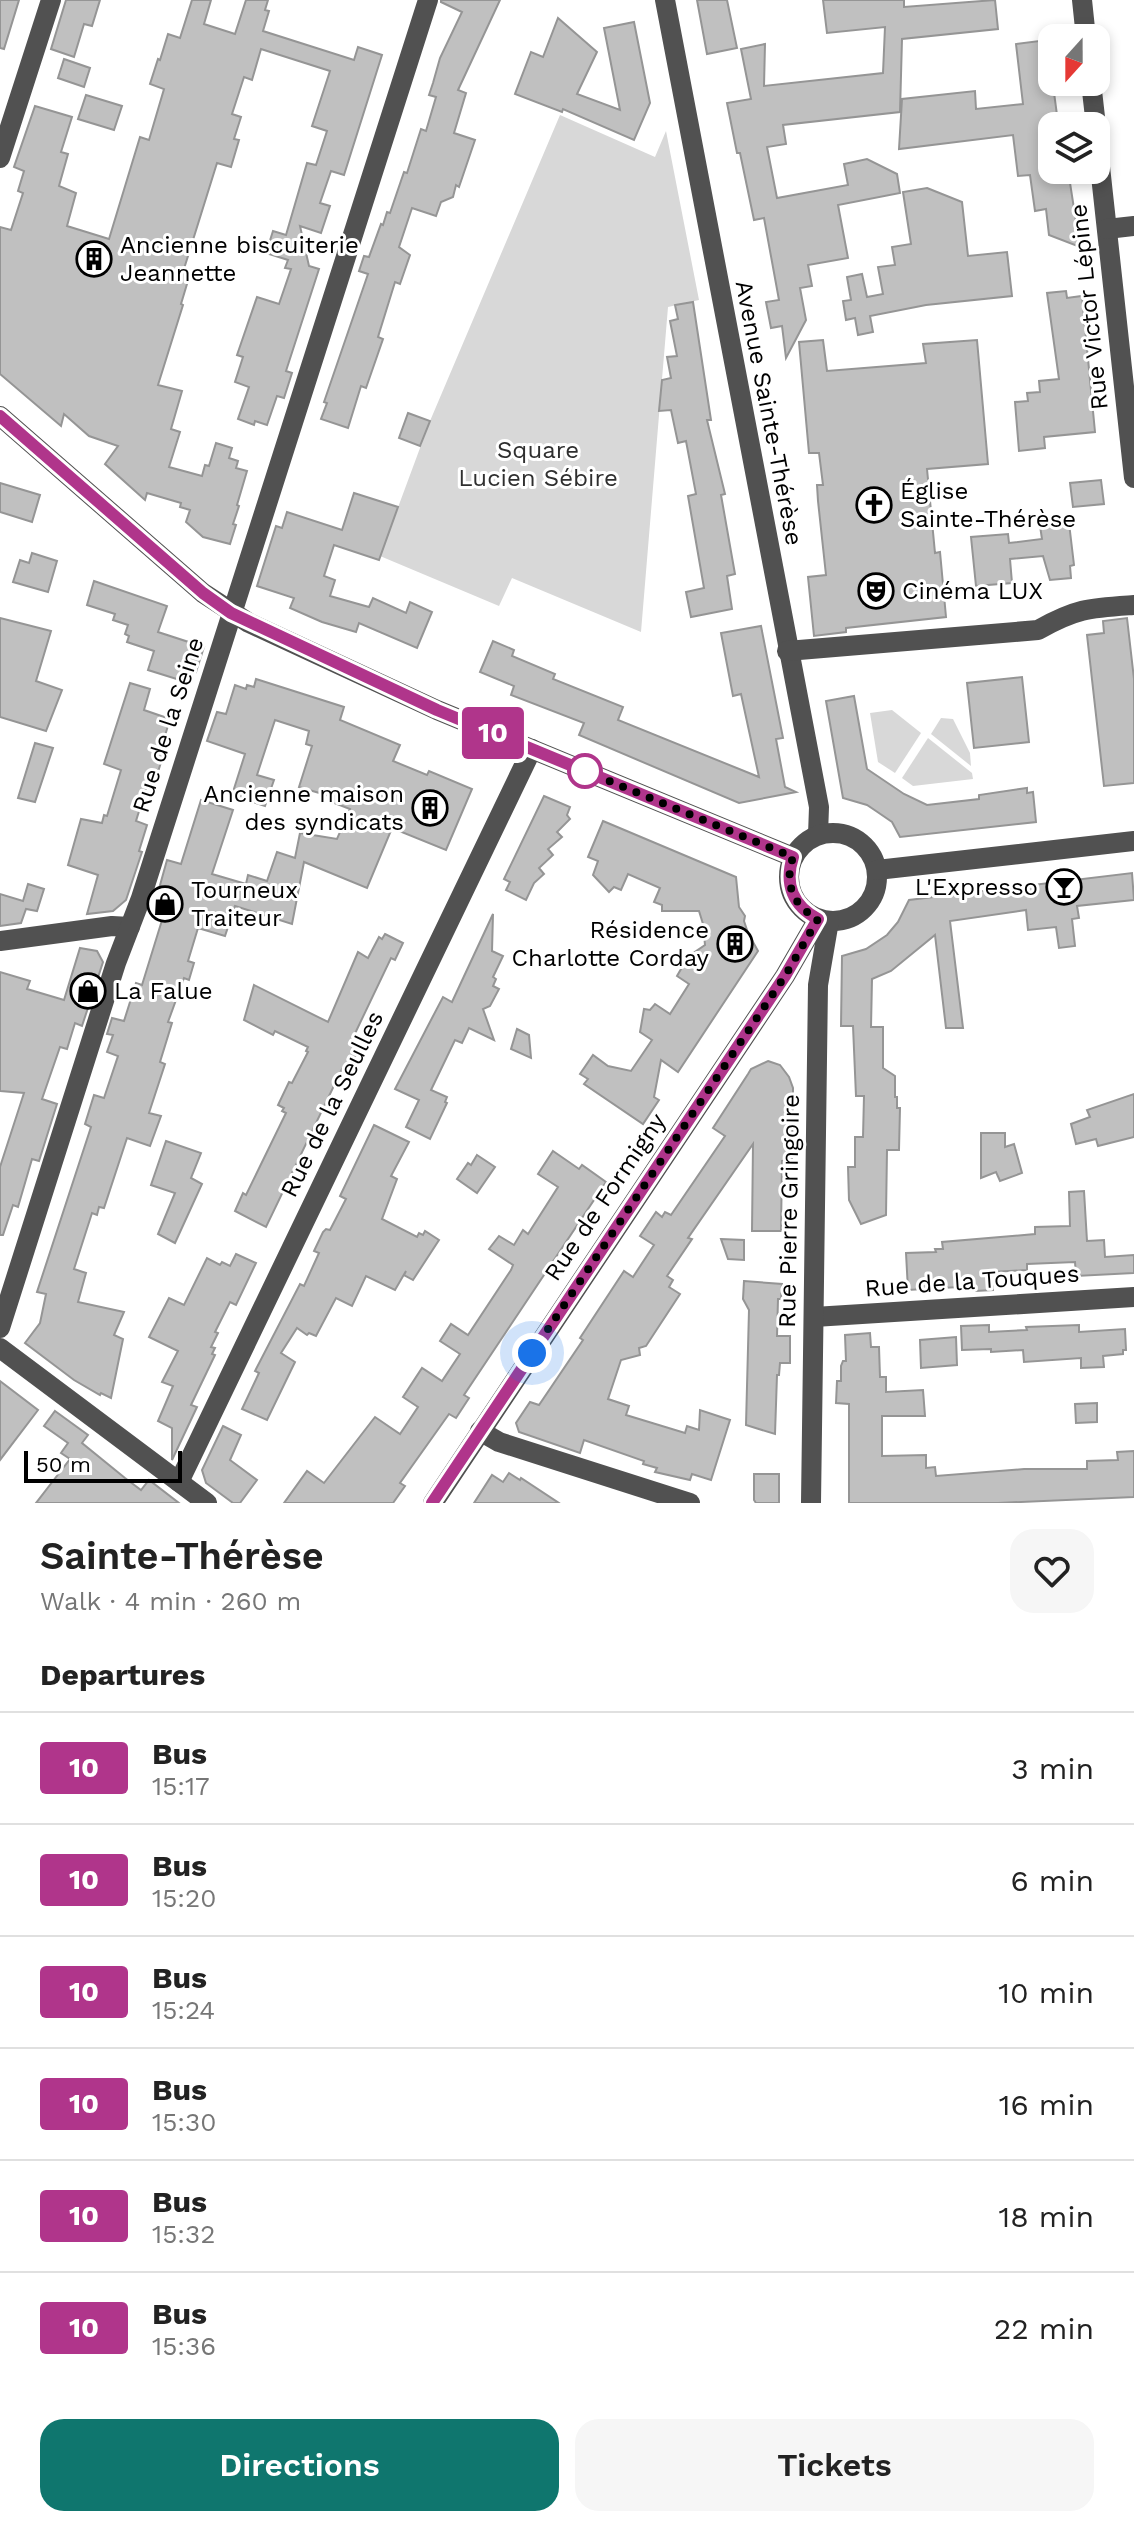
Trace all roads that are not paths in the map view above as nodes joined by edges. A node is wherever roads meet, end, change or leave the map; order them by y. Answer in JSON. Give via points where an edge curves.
{"nodes":[{"id":1,"x":51,"y":0,"type":"edge"},
{"id":2,"x":428,"y":0,"type":"edge"},
{"id":3,"x":665,"y":0,"type":"edge"},
{"id":4,"x":1082,"y":0,"type":"edge"},
{"id":5,"x":1085,"y":24,"type":"edge"},
{"id":6,"x":0,"y":158,"type":"edge"},
{"id":7,"x":1102,"y":184,"type":"edge"},
{"id":8,"x":1134,"y":226,"type":"edge"},
{"id":9,"x":1107,"y":229,"type":"junction"},
{"id":10,"x":0,"y":416,"type":"edge"},
{"id":11,"x":1134,"y":478,"type":"edge"},
{"id":12,"x":1134,"y":605,"type":"edge"},
{"id":13,"x":231,"y":613,"type":"junction"},
{"id":14,"x":787,"y":651,"type":"junction"},
{"id":15,"x":532,"y":749,"type":"junction"},
{"id":16,"x":818,"y":835,"type":"junction"},
{"id":17,"x":1134,"y":841,"type":"edge"},
{"id":18,"x":793,"y":857,"type":"junction"},
{"id":19,"x":877,"y":870,"type":"junction"},
{"id":20,"x":824,"y":920,"type":"junction"},
{"id":21,"x":130,"y":927,"type":"junction"},
{"id":22,"x":0,"y":941,"type":"edge"},
{"id":23,"x":1134,"y":1297,"type":"edge"},
{"id":24,"x":814,"y":1317,"type":"junction"},
{"id":25,"x":0,"y":1328,"type":"edge"},
{"id":26,"x":0,"y":1348,"type":"edge"},
{"id":27,"x":480,"y":1431,"type":"junction"},
{"id":28,"x":179,"y":1482,"type":"junction"},
{"id":29,"x":207,"y":1503,"type":"edge"},
{"id":30,"x":433,"y":1503,"type":"edge"},
{"id":31,"x":690,"y":1503,"type":"edge"},
{"id":32,"x":811,"y":1503,"type":"edge"}],
"edges":[{"from":1,"to":6,"type":"street"},
{"from":2,"to":13,"type":"street","name":"Rue de la Seine"},
{"from":3,"to":14,"type":"street","name":"Avenue Sainte-Thérèse"},
{"from":4,"to":5,"type":"street"},
{"from":7,"to":9,"type":"street","name":"Rue Victor Lépine"},
{"from":8,"to":9,"type":"street"},
{"from":9,"to":11,"type":"street","name":"Rue Victor Lépine"},
{"from":10,"to":13,"type":"street"},
{"from":12,"to":14,"type":"street","via":[[1087,608],[1038,630]]},
{"from":13,"to":15,"type":"street"},
{"from":13,"to":21,"type":"street","name":"Rue de la Seine"},
{"from":14,"to":16,"type":"street","name":"Avenue Sainte-Thérèse","via":[[819,807]]},
{"from":15,"to":18,"type":"street"},
{"from":15,"to":28,"type":"street","name":"Rue de la Seulles"},
{"from":16,"to":18,"type":"street"},
{"from":16,"to":19,"type":"street","via":[[854,837],[871,854]]},
{"from":17,"to":19,"type":"street"},
{"from":18,"to":20,"type":"street","via":[[790,889],[801,908]]},
{"from":19,"to":20,"type":"street","via":[[876,889],[863,910],[842,921]]},
{"from":20,"to":24,"type":"street","name":"Rue Pierre Gringoire","via":[[818,985]]},
{"from":20,"to":27,"type":"street","name":"Rue de Formigny"},
{"from":21,"to":22,"type":"street"},
{"from":21,"to":25,"type":"street","name":"Rue de la Seine"},
{"from":23,"to":24,"type":"street","name":"Rue de la Touques"},
{"from":24,"to":32,"type":"street","name":"Rue Pierre Gringoire"},
{"from":26,"to":28,"type":"street"},
{"from":27,"to":30,"type":"street","name":"Rue de Formigny"},
{"from":27,"to":31,"type":"street","via":[[499,1442]]},
{"from":28,"to":29,"type":"street"}]}
